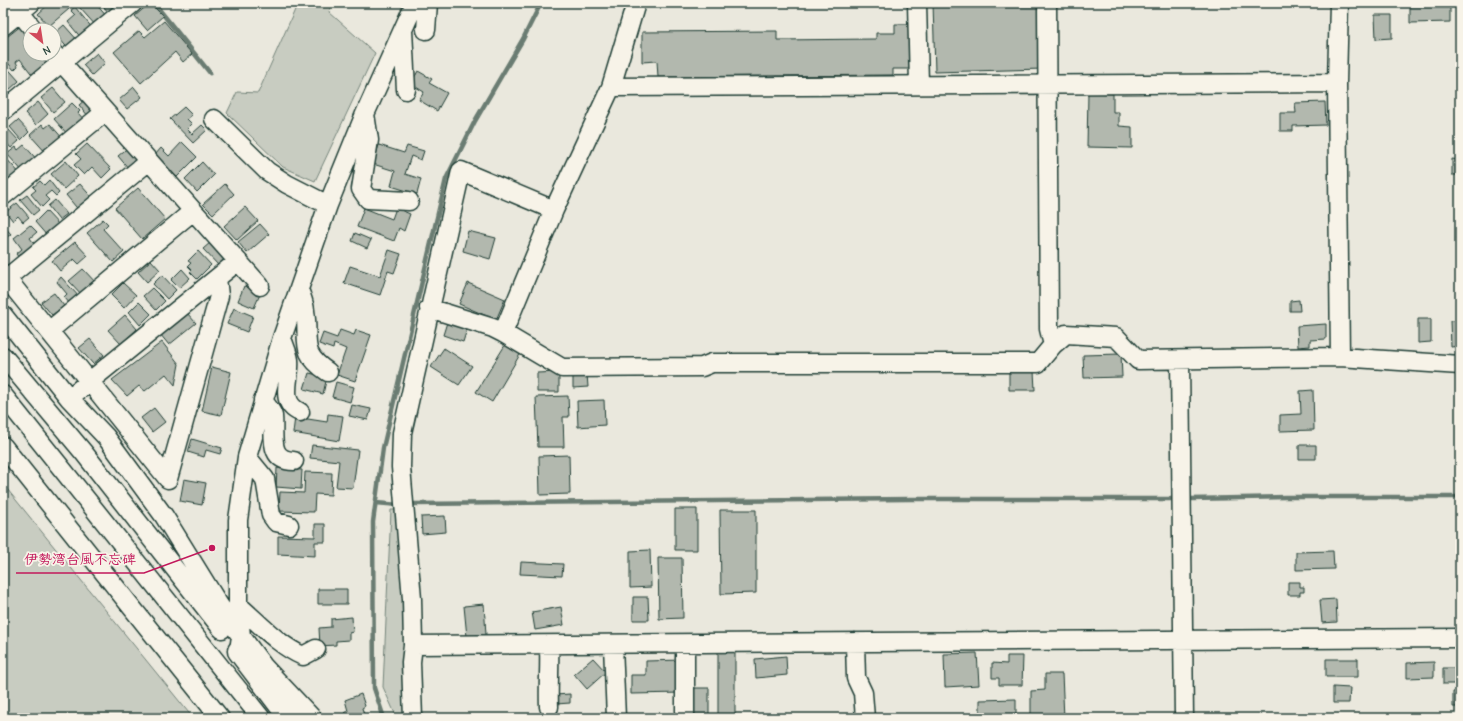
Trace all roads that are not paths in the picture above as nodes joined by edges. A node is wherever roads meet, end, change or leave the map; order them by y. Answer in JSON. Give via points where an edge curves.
{"nodes":[{"id":1,"x":133,"y":3,"type":"edge"},
{"id":2,"x":415,"y":3,"type":"edge"},
{"id":3,"x":428,"y":3,"type":"edge"},
{"id":4,"x":636,"y":3,"type":"edge"},
{"id":5,"x":917,"y":3,"type":"edge"},
{"id":6,"x":1047,"y":3,"type":"edge"},
{"id":7,"x":1339,"y":3,"type":"edge"},
{"id":8,"x":21,"y":6,"type":"edge"},
{"id":9,"x":30,"y":22,"type":"edge"},
{"id":10,"x":3,"y":26,"type":"edge"},
{"id":11,"x":403,"y":28,"type":"junction"},
{"id":12,"x":426,"y":30,"type":"dead end"},
{"id":13,"x":62,"y":56,"type":"edge"},
{"id":14,"x":55,"y":62,"type":"edge"},
{"id":15,"x":61,"y":62,"type":"edge"},
{"id":16,"x":1337,"y":83,"type":"junction"},
{"id":17,"x":919,"y":84,"type":"junction"},
{"id":18,"x":1048,"y":84,"type":"junction"},
{"id":19,"x":611,"y":87,"type":"junction"},
{"id":20,"x":406,"y":90,"type":"dead end"},
{"id":21,"x":3,"y":111,"type":"edge"},
{"id":22,"x":104,"y":112,"type":"junction"},
{"id":23,"x":365,"y":114,"type":"junction"},
{"id":24,"x":214,"y":119,"type":"dead end"},
{"id":25,"x":149,"y":161,"type":"junction"},
{"id":26,"x":3,"y":196,"type":"edge"},
{"id":27,"x":409,"y":201,"type":"dead end"},
{"id":28,"x":328,"y":205,"type":"junction"},
{"id":29,"x":193,"y":210,"type":"junction"},
{"id":30,"x":554,"y":210,"type":"junction"},
{"id":31,"x":238,"y":261,"type":"junction"},
{"id":32,"x":5,"y":276,"type":"edge"},
{"id":33,"x":217,"y":278,"type":"junction"},
{"id":34,"x":260,"y":286,"type":"dead end"},
{"id":35,"x":299,"y":289,"type":"junction"},
{"id":36,"x":429,"y":308,"type":"junction"},
{"id":37,"x":3,"y":315,"type":"edge"},
{"id":38,"x":49,"y":330,"type":"junction"},
{"id":39,"x":502,"y":333,"type":"junction"},
{"id":40,"x":282,"y":338,"type":"junction"},
{"id":41,"x":1053,"y":345,"type":"junction"},
{"id":42,"x":3,"y":356,"type":"edge"},
{"id":43,"x":1340,"y":357,"type":"junction"},
{"id":44,"x":1180,"y":360,"type":"junction"},
{"id":45,"x":1460,"y":365,"type":"edge"},
{"id":46,"x":328,"y":372,"type":"dead end"},
{"id":47,"x":90,"y":380,"type":"junction"},
{"id":48,"x":3,"y":395,"type":"edge"},
{"id":49,"x":69,"y":398,"type":"junction"},
{"id":50,"x":263,"y":400,"type":"junction"},
{"id":51,"x":300,"y":412,"type":"dead end"},
{"id":52,"x":3,"y":446,"type":"edge"},
{"id":53,"x":247,"y":457,"type":"junction"},
{"id":54,"x":294,"y":461,"type":"dead end"},
{"id":55,"x":289,"y":525,"type":"dead end"},
{"id":56,"x":238,"y":605,"type":"junction"},
{"id":57,"x":1183,"y":638,"type":"junction"},
{"id":58,"x":1460,"y":638,"type":"edge"},
{"id":59,"x":855,"y":642,"type":"junction"},
{"id":60,"x":240,"y":644,"type":"junction"},
{"id":61,"x":613,"y":644,"type":"junction"},
{"id":62,"x":684,"y":644,"type":"junction"},
{"id":63,"x":413,"y":645,"type":"junction"},
{"id":64,"x":549,"y":645,"type":"junction"},
{"id":65,"x":316,"y":649,"type":"dead end"},
{"id":66,"x":550,"y":666,"type":"junction"},
{"id":67,"x":562,"y":684,"type":"dead end"},
{"id":68,"x":549,"y":707,"type":"dead end"},
{"id":69,"x":220,"y":718,"type":"edge"},
{"id":70,"x":261,"y":718,"type":"edge"},
{"id":71,"x":290,"y":718,"type":"edge"},
{"id":72,"x":312,"y":718,"type":"edge"},
{"id":73,"x":413,"y":718,"type":"edge"},
{"id":74,"x":616,"y":718,"type":"edge"},
{"id":75,"x":685,"y":718,"type":"edge"},
{"id":76,"x":865,"y":718,"type":"edge"},
{"id":77,"x":1184,"y":718,"type":"edge"}],
"edges":[{"from":1,"to":13,"type":"street"},
{"from":2,"to":11,"type":"street"},
{"from":3,"to":12,"type":"street"},
{"from":4,"to":19,"type":"street"},
{"from":5,"to":17,"type":"street"},
{"from":6,"to":18,"type":"street"},
{"from":7,"to":16,"type":"street"},
{"from":8,"to":9,"type":"street"},
{"from":8,"to":10,"type":"street"},
{"from":11,"to":20,"type":"street"},
{"from":11,"to":23,"type":"street"},
{"from":14,"to":21,"type":"street"},
{"from":15,"to":22,"type":"street"},
{"from":16,"to":18,"type":"street"},
{"from":16,"to":43,"type":"street"},
{"from":17,"to":18,"type":"street"},
{"from":17,"to":19,"type":"street"},
{"from":18,"to":41,"type":"street","via":[[1049,329]]},
{"from":19,"to":30,"type":"street"},
{"from":22,"to":25,"type":"street"},
{"from":22,"to":26,"type":"street"},
{"from":23,"to":27,"type":"street","via":[[369,140],[361,189],[368,199]]},
{"from":23,"to":28,"type":"street"},
{"from":24,"to":28,"type":"street","via":[[267,171]]},
{"from":25,"to":29,"type":"street"},
{"from":25,"to":32,"type":"street"},
{"from":28,"to":35,"type":"street"},
{"from":29,"to":31,"type":"street"},
{"from":29,"to":38,"type":"street"},
{"from":30,"to":36,"type":"street","via":[[460,171]]},
{"from":30,"to":39,"type":"street"},
{"from":31,"to":33,"type":"street"},
{"from":31,"to":34,"type":"street"},
{"from":32,"to":38,"type":"street"},
{"from":33,"to":47,"type":"street"},
{"from":33,"to":47,"type":"street","via":[[219,296],[168,479]]},
{"from":35,"to":40,"type":"street"},
{"from":35,"to":46,"type":"street","via":[[306,310],[307,348],[310,357]]},
{"from":36,"to":39,"type":"street","via":[[494,328]]},
{"from":36,"to":63,"type":"street","via":[[402,433],[401,467],[412,599]]},
{"from":37,"to":49,"type":"street"},
{"from":38,"to":47,"type":"street"},
{"from":39,"to":41,"type":"street","via":[[562,368],[702,367],[720,363],[1038,363]]},
{"from":40,"to":50,"type":"street"},
{"from":40,"to":51,"type":"street","via":[[289,360],[287,396],[290,405]]},
{"from":41,"to":44,"type":"street","via":[[1066,334],[1116,336],[1138,360]]},
{"from":42,"to":60,"type":"street"},
{"from":43,"to":44,"type":"street"},
{"from":43,"to":45,"type":"street"},
{"from":44,"to":57,"type":"street"},
{"from":47,"to":49,"type":"street"},
{"from":48,"to":70,"type":"street"},
{"from":49,"to":60,"type":"street","via":[[106,437],[164,516]]},
{"from":50,"to":53,"type":"street"},
{"from":50,"to":54,"type":"street","via":[[273,415],[272,444],[278,454],[287,461]]},
{"from":52,"to":69,"type":"street"},
{"from":53,"to":55,"type":"street","via":[[265,479],[271,515],[276,522]]},
{"from":53,"to":56,"type":"street","via":[[238,520]]},
{"from":56,"to":60,"type":"street"},
{"from":56,"to":65,"type":"street","via":[[291,651],[303,656]]},
{"from":57,"to":58,"type":"street"},
{"from":57,"to":59,"type":"street"},
{"from":57,"to":77,"type":"street"},
{"from":59,"to":62,"type":"street"},
{"from":59,"to":76,"type":"street","via":[[856,678],[863,693]]},
{"from":60,"to":71,"type":"main road"},
{"from":60,"to":72,"type":"street"},
{"from":61,"to":62,"type":"street"},
{"from":61,"to":64,"type":"street"},
{"from":61,"to":74,"type":"street"},
{"from":62,"to":75,"type":"street"},
{"from":63,"to":64,"type":"street"},
{"from":63,"to":73,"type":"street"},
{"from":64,"to":66,"type":"street"},
{"from":66,"to":67,"type":"street"},
{"from":66,"to":68,"type":"street","via":[[547,682]]}]}
